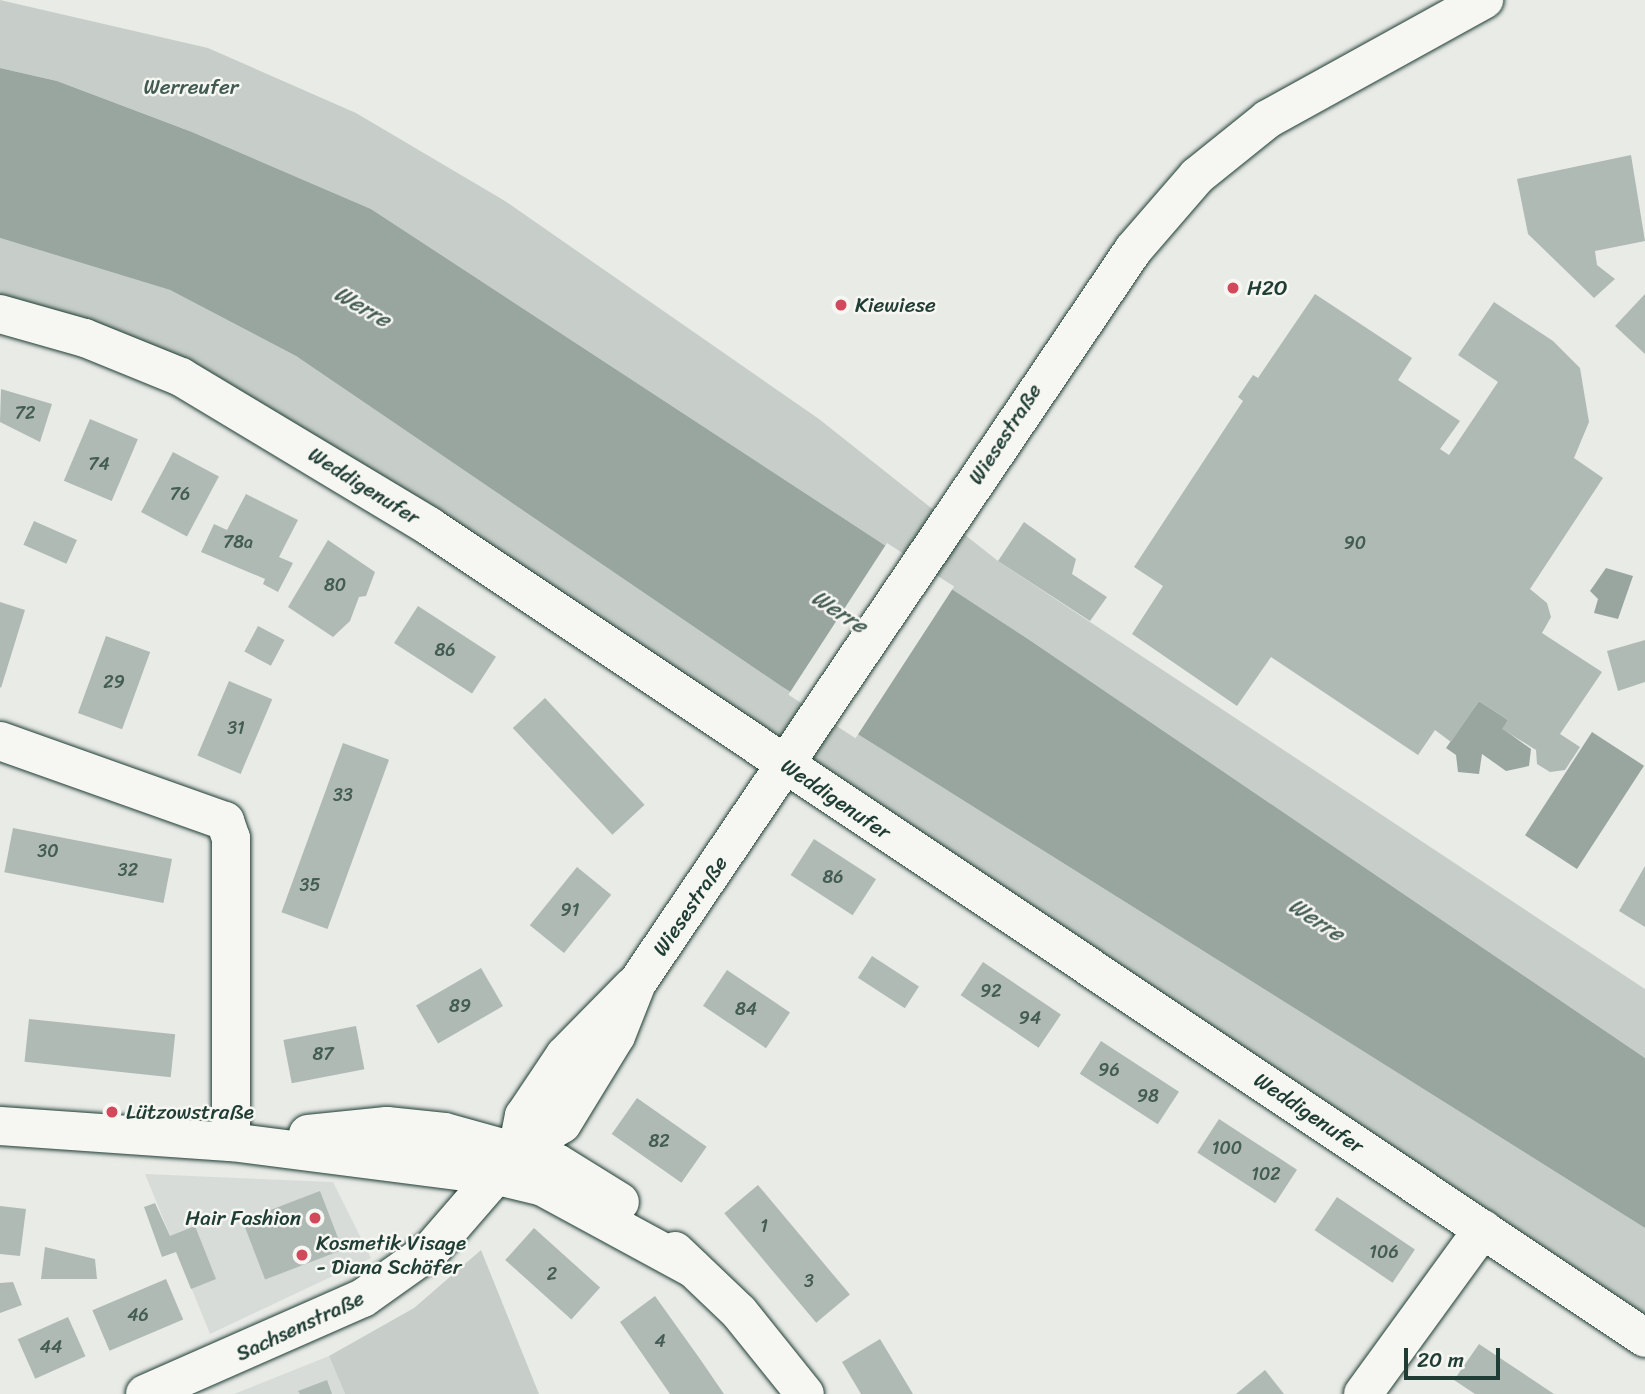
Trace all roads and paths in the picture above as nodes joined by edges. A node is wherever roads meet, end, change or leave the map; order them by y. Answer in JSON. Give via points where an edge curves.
{"nodes":[{"id":1,"x":1484,"y":0,"type":"edge"},
{"id":2,"x":0,"y":314,"type":"edge"},
{"id":3,"x":0,"y":741,"type":"edge"},
{"id":4,"x":794,"y":752,"type":"junction"},
{"id":5,"x":0,"y":1126,"type":"edge"},
{"id":6,"x":231,"y":1142,"type":"junction"},
{"id":7,"x":508,"y":1163,"type":"junction"},
{"id":8,"x":1483,"y":1229,"type":"junction"},
{"id":9,"x":1645,"y":1338,"type":"edge"},
{"id":10,"x":145,"y":1394,"type":"edge"},
{"id":11,"x":806,"y":1394,"type":"edge"},
{"id":12,"x":1363,"y":1394,"type":"edge"}],
"edges":[{"from":1,"to":4,"type":"street","name":"Wiesestraße","via":[[1268,119],[1197,176],[1087,309]]},
{"from":2,"to":4,"type":"street","name":"Weddigenufer","via":[[120,351],[226,402]]},
{"from":3,"to":6,"type":"street","via":[[225,821],[231,838]]},
{"from":4,"to":7,"type":"street","name":"Wiesestraße","via":[[637,983],[565,1055],[524,1116]]},
{"from":4,"to":8,"type":"street","name":"Weddigenufer"},
{"from":5,"to":6,"type":"street"},
{"from":6,"to":7,"type":"street","via":[[387,1126],[445,1132]]},
{"from":7,"to":10,"type":"street","name":"Sachsenstraße","via":[[432,1249],[363,1298]]},
{"from":7,"to":11,"type":"street","via":[[692,1268],[739,1312]]},
{"from":8,"to":9,"type":"street","name":"Weddigenufer"},
{"from":8,"to":12,"type":"street"}]}
